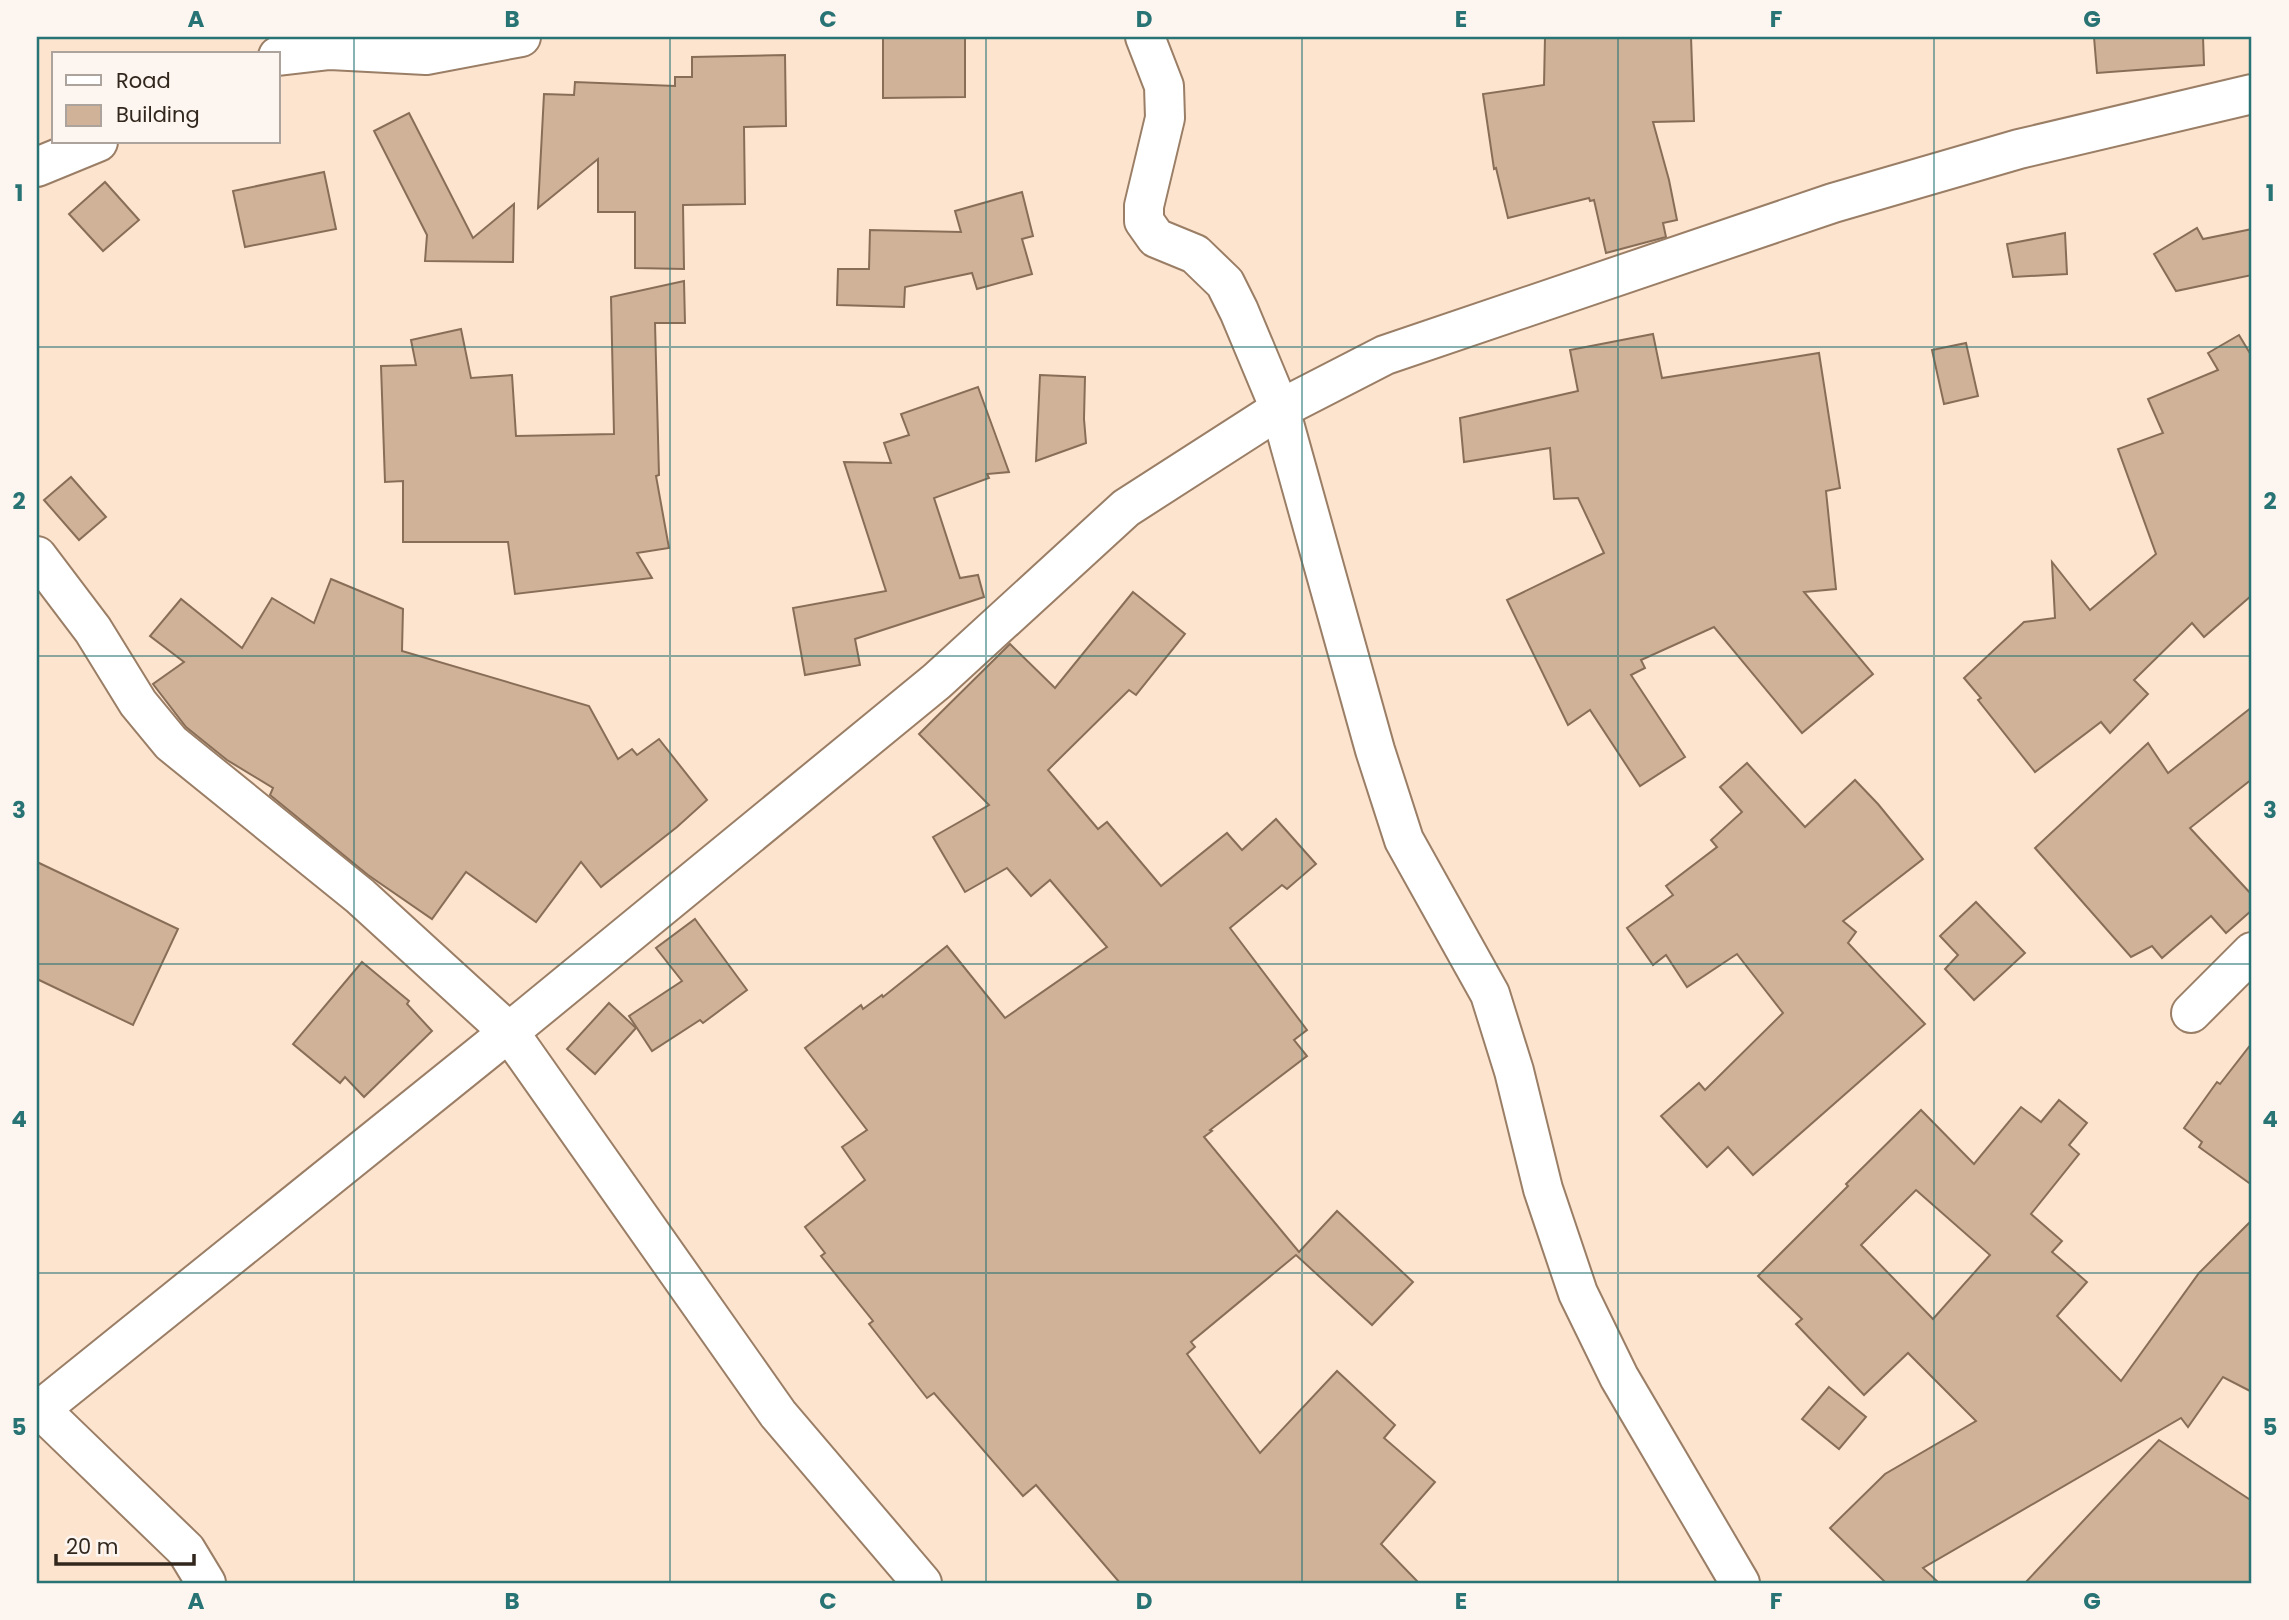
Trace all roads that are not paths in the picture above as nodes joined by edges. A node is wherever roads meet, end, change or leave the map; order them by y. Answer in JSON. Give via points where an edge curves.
{"nodes":[{"id":1,"x":521,"y":37,"type":"edge"},
{"id":2,"x":1144,"y":37,"type":"edge"},
{"id":3,"x":280,"y":55,"type":"edge"},
{"id":4,"x":2252,"y":94,"type":"edge"},
{"id":5,"x":93,"y":144,"type":"edge"},
{"id":6,"x":37,"y":167,"type":"edge"},
{"id":7,"x":1280,"y":410,"type":"junction"},
{"id":8,"x":37,"y":556,"type":"edge"},
{"id":9,"x":2252,"y":952,"type":"edge"},
{"id":10,"x":2191,"y":1013,"type":"dead end"},
{"id":11,"x":509,"y":1032,"type":"junction"},
{"id":12,"x":38,"y":1410,"type":"edge"},
{"id":13,"x":206,"y":1583,"type":"edge"},
{"id":14,"x":922,"y":1583,"type":"edge"},
{"id":15,"x":1741,"y":1583,"type":"edge"}],
"edges":[{"from":1,"to":3,"type":"street","via":[[426,55],[330,50]]},
{"from":2,"to":7,"type":"street","via":[[1164,86],[1165,118],[1144,221],[1156,238],[1195,254],[1226,284]]},
{"from":4,"to":7,"type":"street","via":[[2019,149],[1833,203],[1385,355]]},
{"from":5,"to":6,"type":"street"},
{"from":7,"to":11,"type":"street","via":[[1126,509],[937,681]]},
{"from":7,"to":15,"type":"street","via":[[1404,840],[1490,994],[1543,1189],[1578,1293],[1619,1377]]},
{"from":8,"to":11,"type":"street","via":[[93,630],[138,703],[171,743],[360,896]]},
{"from":9,"to":10,"type":"street"},
{"from":11,"to":12,"type":"street"},
{"from":11,"to":14,"type":"street","via":[[778,1414]]},
{"from":12,"to":13,"type":"street","via":[[186,1550]]}]}
